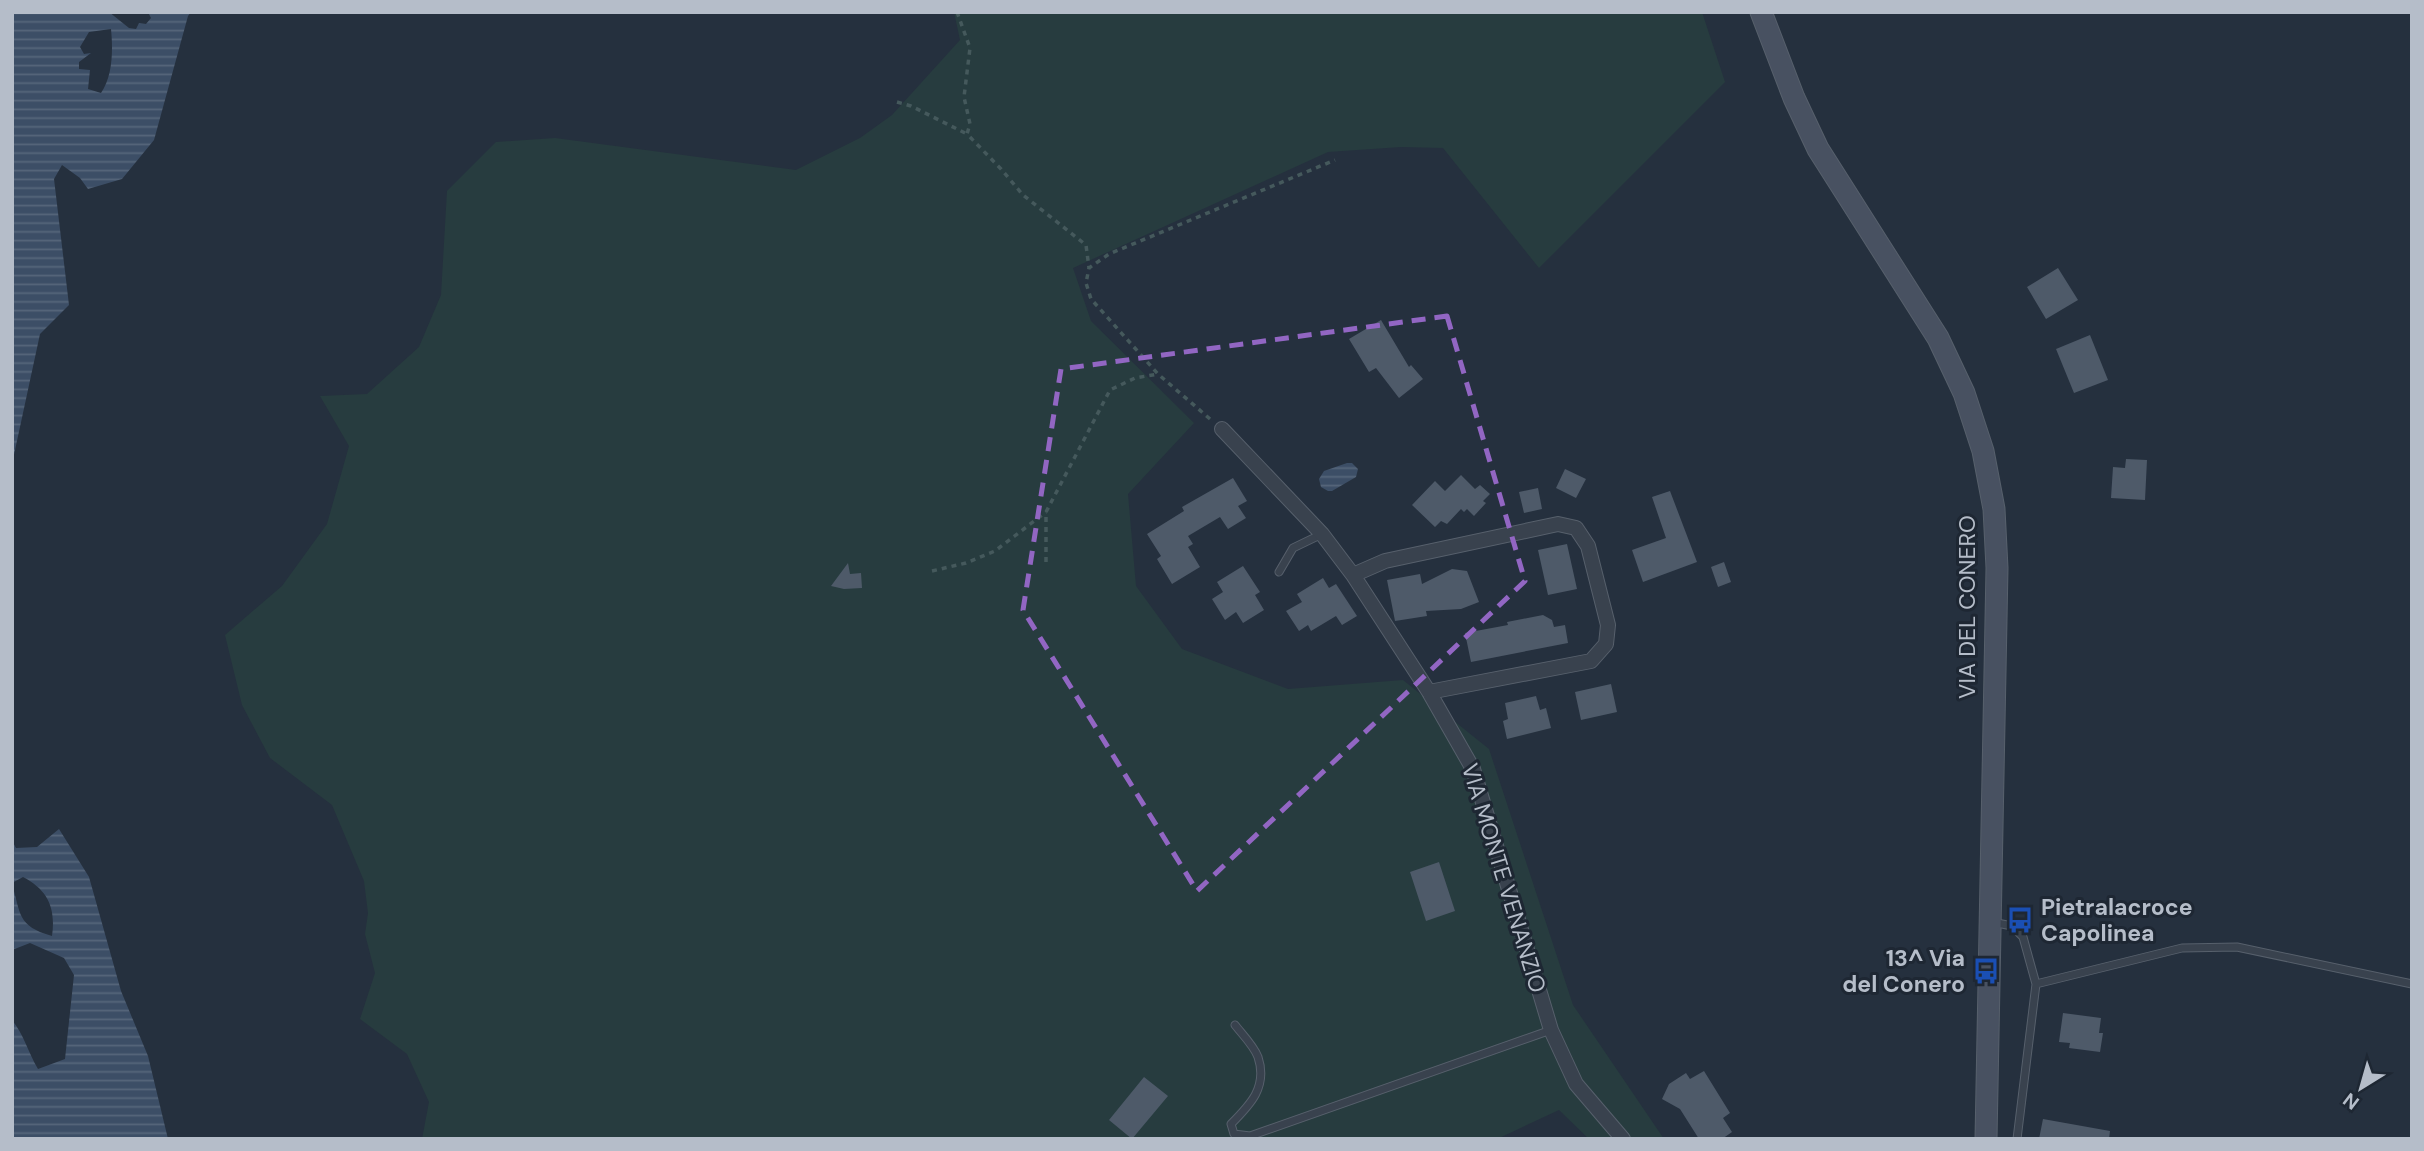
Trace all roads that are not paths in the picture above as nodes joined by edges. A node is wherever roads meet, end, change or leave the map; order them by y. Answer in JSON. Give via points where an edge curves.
{"nodes":[{"id":1,"x":1760,"y":12,"type":"edge"},
{"id":2,"x":1222,"y":429,"type":"road end"},
{"id":3,"x":1322,"y":534,"type":"junction"},
{"id":4,"x":1279,"y":572,"type":"dead end"},
{"id":5,"x":1353,"y":575,"type":"junction"},
{"id":6,"x":1429,"y":692,"type":"junction"},
{"id":7,"x":1990,"y":922,"type":"junction"},
{"id":8,"x":2036,"y":984,"type":"junction"},
{"id":9,"x":2412,"y":984,"type":"edge"},
{"id":10,"x":1235,"y":1025,"type":"dead end"},
{"id":11,"x":1551,"y":1030,"type":"junction"},
{"id":12,"x":1623,"y":1139,"type":"edge"},
{"id":13,"x":1986,"y":1139,"type":"edge"},
{"id":14,"x":2017,"y":1139,"type":"edge"}],
"edges":[{"from":1,"to":7,"type":"main road","name":"VIA DEL CONERO","via":[[1818,149],[1938,338],[1964,393],[1983,451],[1994,509],[1997,568]]},
{"from":2,"to":3,"type":"street","name":"VIA MONTE VENANZIO"},
{"from":3,"to":4,"type":"lane","via":[[1293,548]]},
{"from":3,"to":5,"type":"street","name":"VIA MONTE VENANZIO"},
{"from":5,"to":6,"type":"street","name":"VIA MONTE VENANZIO"},
{"from":5,"to":6,"type":"street","via":[[1385,561],[1558,523],[1576,527],[1588,546],[1608,625],[1606,645],[1591,660]]},
{"from":6,"to":11,"type":"street","name":"VIA MONTE VENANZIO","via":[[1473,769]]},
{"from":7,"to":8,"type":"lane","via":[[2012,926],[2023,937]]},
{"from":7,"to":13,"type":"main road","name":"VIA DEL CONERO"},
{"from":8,"to":9,"type":"lane","via":[[2182,947],[2237,947]]},
{"from":8,"to":14,"type":"lane"},
{"from":10,"to":11,"type":"lane","via":[[1258,1056],[1261,1086],[1231,1124],[1234,1134],[1250,1136]]},
{"from":11,"to":12,"type":"street","name":"VIA MONTE VENANZIO","via":[[1576,1084]]}]}
